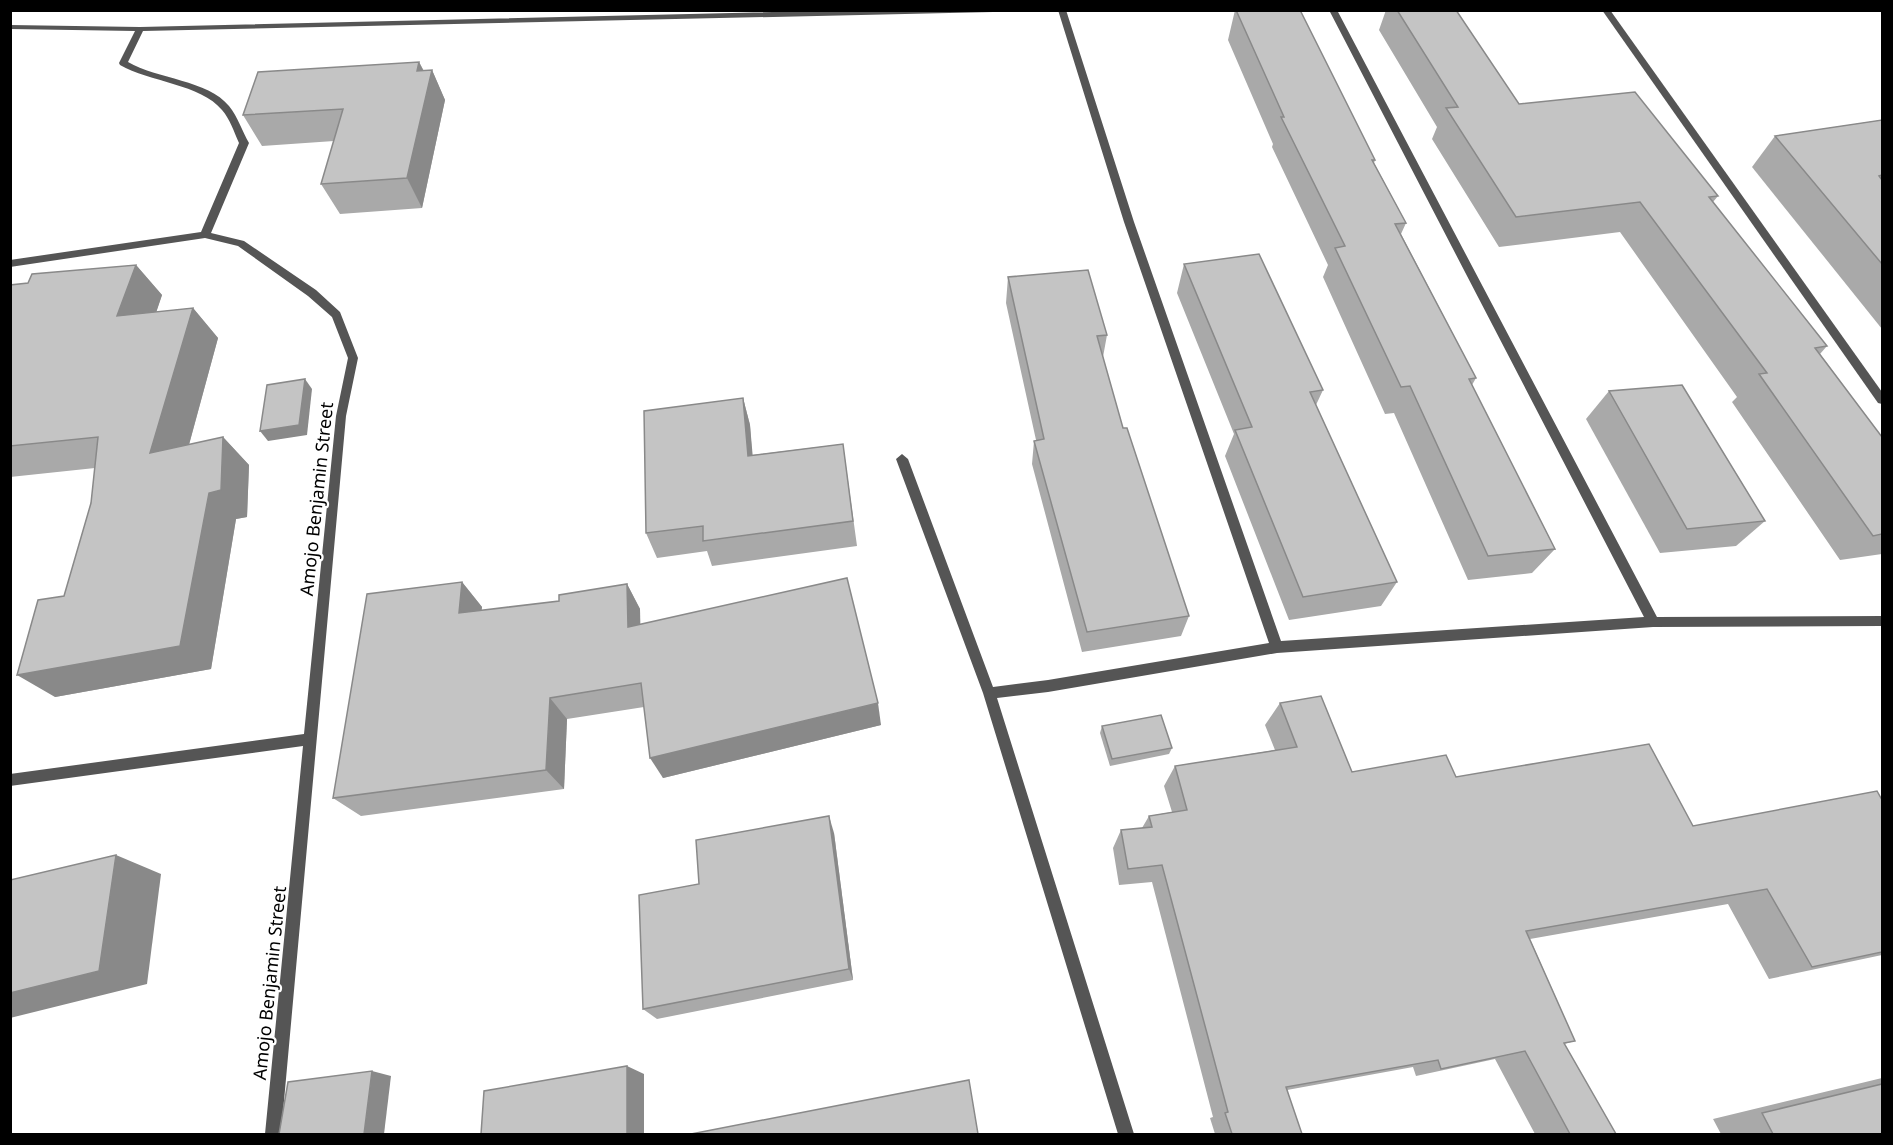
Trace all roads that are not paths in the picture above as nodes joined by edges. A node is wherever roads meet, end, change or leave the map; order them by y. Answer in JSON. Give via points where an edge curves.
{"nodes":[{"id":1,"x":993,"y":10,"type":"edge"},
{"id":2,"x":1062,"y":10,"type":"edge"},
{"id":3,"x":1333,"y":10,"type":"edge"},
{"id":4,"x":1606,"y":10,"type":"edge"},
{"id":5,"x":10,"y":27,"type":"edge"},
{"id":6,"x":140,"y":29,"type":"junction"},
{"id":7,"x":206,"y":235,"type":"junction"},
{"id":8,"x":10,"y":264,"type":"edge"},
{"id":9,"x":1882,"y":400,"type":"edge"},
{"id":10,"x":902,"y":459,"type":"dead end"},
{"id":11,"x":1882,"y":621,"type":"edge"},
{"id":12,"x":1653,"y":622,"type":"junction"},
{"id":13,"x":1277,"y":647,"type":"junction"},
{"id":14,"x":989,"y":693,"type":"junction"},
{"id":15,"x":311,"y":739,"type":"junction"},
{"id":16,"x":10,"y":780,"type":"edge"},
{"id":17,"x":273,"y":1134,"type":"edge"},
{"id":18,"x":1126,"y":1134,"type":"edge"}],
"edges":[{"from":1,"to":6,"type":"street"},
{"from":2,"to":13,"type":"street","via":[[1129,222]]},
{"from":3,"to":12,"type":"street"},
{"from":4,"to":9,"type":"street"},
{"from":5,"to":6,"type":"street"},
{"from":6,"to":7,"type":"street","via":[[123,63],[132,70],[188,86],[223,106],[244,142]]},
{"from":7,"to":8,"type":"street"},
{"from":7,"to":15,"type":"street","name":"Amojo Benjamin Street","via":[[241,243],[312,293],[336,315],[353,358],[341,416]]},
{"from":10,"to":14,"type":"street"},
{"from":11,"to":12,"type":"street"},
{"from":12,"to":13,"type":"street"},
{"from":13,"to":14,"type":"street"},
{"from":14,"to":18,"type":"street"},
{"from":15,"to":16,"type":"street"},
{"from":15,"to":17,"type":"street","name":"Amojo Benjamin Street"}]}
